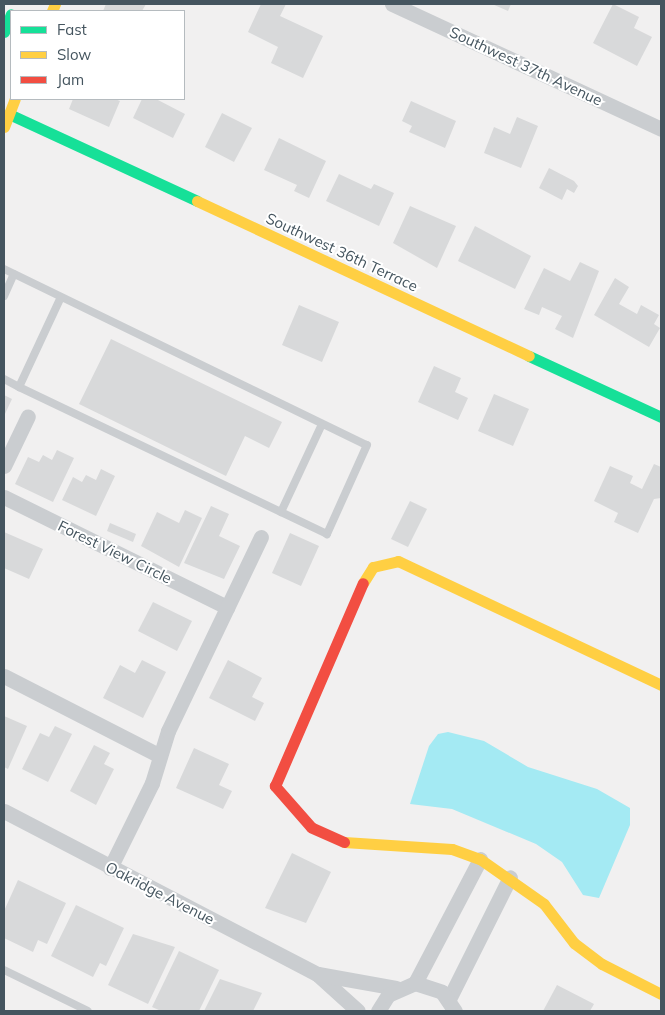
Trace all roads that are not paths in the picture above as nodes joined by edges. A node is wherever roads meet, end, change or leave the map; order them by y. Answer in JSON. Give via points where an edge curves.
{"nodes":[{"id":1,"x":392,"y":4,"type":"edge"},
{"id":2,"x":10,"y":18,"type":"edge"},
{"id":3,"x":4,"y":32,"type":"edge"},
{"id":4,"x":16,"y":100,"type":"edge"},
{"id":5,"x":9,"y":114,"type":"junction"},
{"id":6,"x":4,"y":127,"type":"edge"},
{"id":7,"x":661,"y":129,"type":"edge"},
{"id":8,"x":4,"y":269,"type":"edge"},
{"id":9,"x":14,"y":274,"type":"junction"},
{"id":10,"x":4,"y":296,"type":"edge"},
{"id":11,"x":61,"y":297,"type":"junction"},
{"id":12,"x":4,"y":379,"type":"edge"},
{"id":13,"x":19,"y":387,"type":"junction"},
{"id":14,"x":28,"y":416,"type":"dead end"},
{"id":15,"x":661,"y":417,"type":"edge"},
{"id":16,"x":322,"y":424,"type":"junction"},
{"id":17,"x":4,"y":466,"type":"edge"},
{"id":18,"x":4,"y":497,"type":"edge"},
{"id":19,"x":281,"y":512,"type":"junction"},
{"id":20,"x":261,"y":537,"type":"dead end"},
{"id":21,"x":227,"y":607,"type":"junction"},
{"id":22,"x":4,"y":676,"type":"edge"},
{"id":23,"x":661,"y":684,"type":"edge"},
{"id":24,"x":160,"y":756,"type":"junction"},
{"id":25,"x":4,"y":811,"type":"edge"},
{"id":26,"x":480,"y":859,"type":"junction"},
{"id":27,"x":110,"y":868,"type":"junction"},
{"id":28,"x":510,"y":877,"type":"junction"},
{"id":29,"x":4,"y":970,"type":"edge"},
{"id":30,"x":317,"y":974,"type":"junction"},
{"id":31,"x":415,"y":983,"type":"junction"},
{"id":32,"x":396,"y":988,"type":"junction"},
{"id":33,"x":661,"y":994,"type":"edge"},
{"id":34,"x":452,"y":1005,"type":"edge"},
{"id":35,"x":88,"y":1011,"type":"edge"},
{"id":36,"x":358,"y":1011,"type":"edge"},
{"id":37,"x":378,"y":1011,"type":"edge"}],
"edges":[{"from":1,"to":7,"type":"street","name":"Southwest 37th Avenue"},
{"from":2,"to":3,"type":"street"},
{"from":4,"to":5,"type":"street"},
{"from":5,"to":6,"type":"street"},
{"from":5,"to":15,"type":"street","name":"Southwest 36th Terrace"},
{"from":8,"to":9,"type":"lane"},
{"from":9,"to":10,"type":"lane"},
{"from":9,"to":11,"type":"lane"},
{"from":11,"to":13,"type":"lane"},
{"from":11,"to":16,"type":"lane"},
{"from":12,"to":13,"type":"lane"},
{"from":13,"to":19,"type":"lane"},
{"from":14,"to":17,"type":"street"},
{"from":16,"to":19,"type":"lane"},
{"from":16,"to":19,"type":"lane","via":[[367,445],[327,534]]},
{"from":18,"to":21,"type":"street","name":"Forest View Circle"},
{"from":20,"to":21,"type":"street"},
{"from":21,"to":24,"type":"street","via":[[168,731]]},
{"from":22,"to":24,"type":"street"},
{"from":23,"to":26,"type":"street","via":[[398,561],[374,568],[360,586],[275,786],[311,827],[341,842],[452,849]]},
{"from":24,"to":27,"type":"street","via":[[152,783]]},
{"from":25,"to":27,"type":"street","name":"Oakridge Avenue"},
{"from":26,"to":28,"type":"street"},
{"from":26,"to":31,"type":"street"},
{"from":27,"to":30,"type":"street","name":"Oakridge Avenue"},
{"from":28,"to":33,"type":"street","via":[[544,904],[574,943],[602,964]]},
{"from":28,"to":34,"type":"street"},
{"from":29,"to":35,"type":"lane"},
{"from":30,"to":32,"type":"street","name":"Oakridge Avenue"},
{"from":30,"to":36,"type":"street","name":"Oakridge Avenue"},
{"from":31,"to":32,"type":"street"},
{"from":31,"to":34,"type":"street","via":[[434,986]]},
{"from":32,"to":37,"type":"street"}]}
